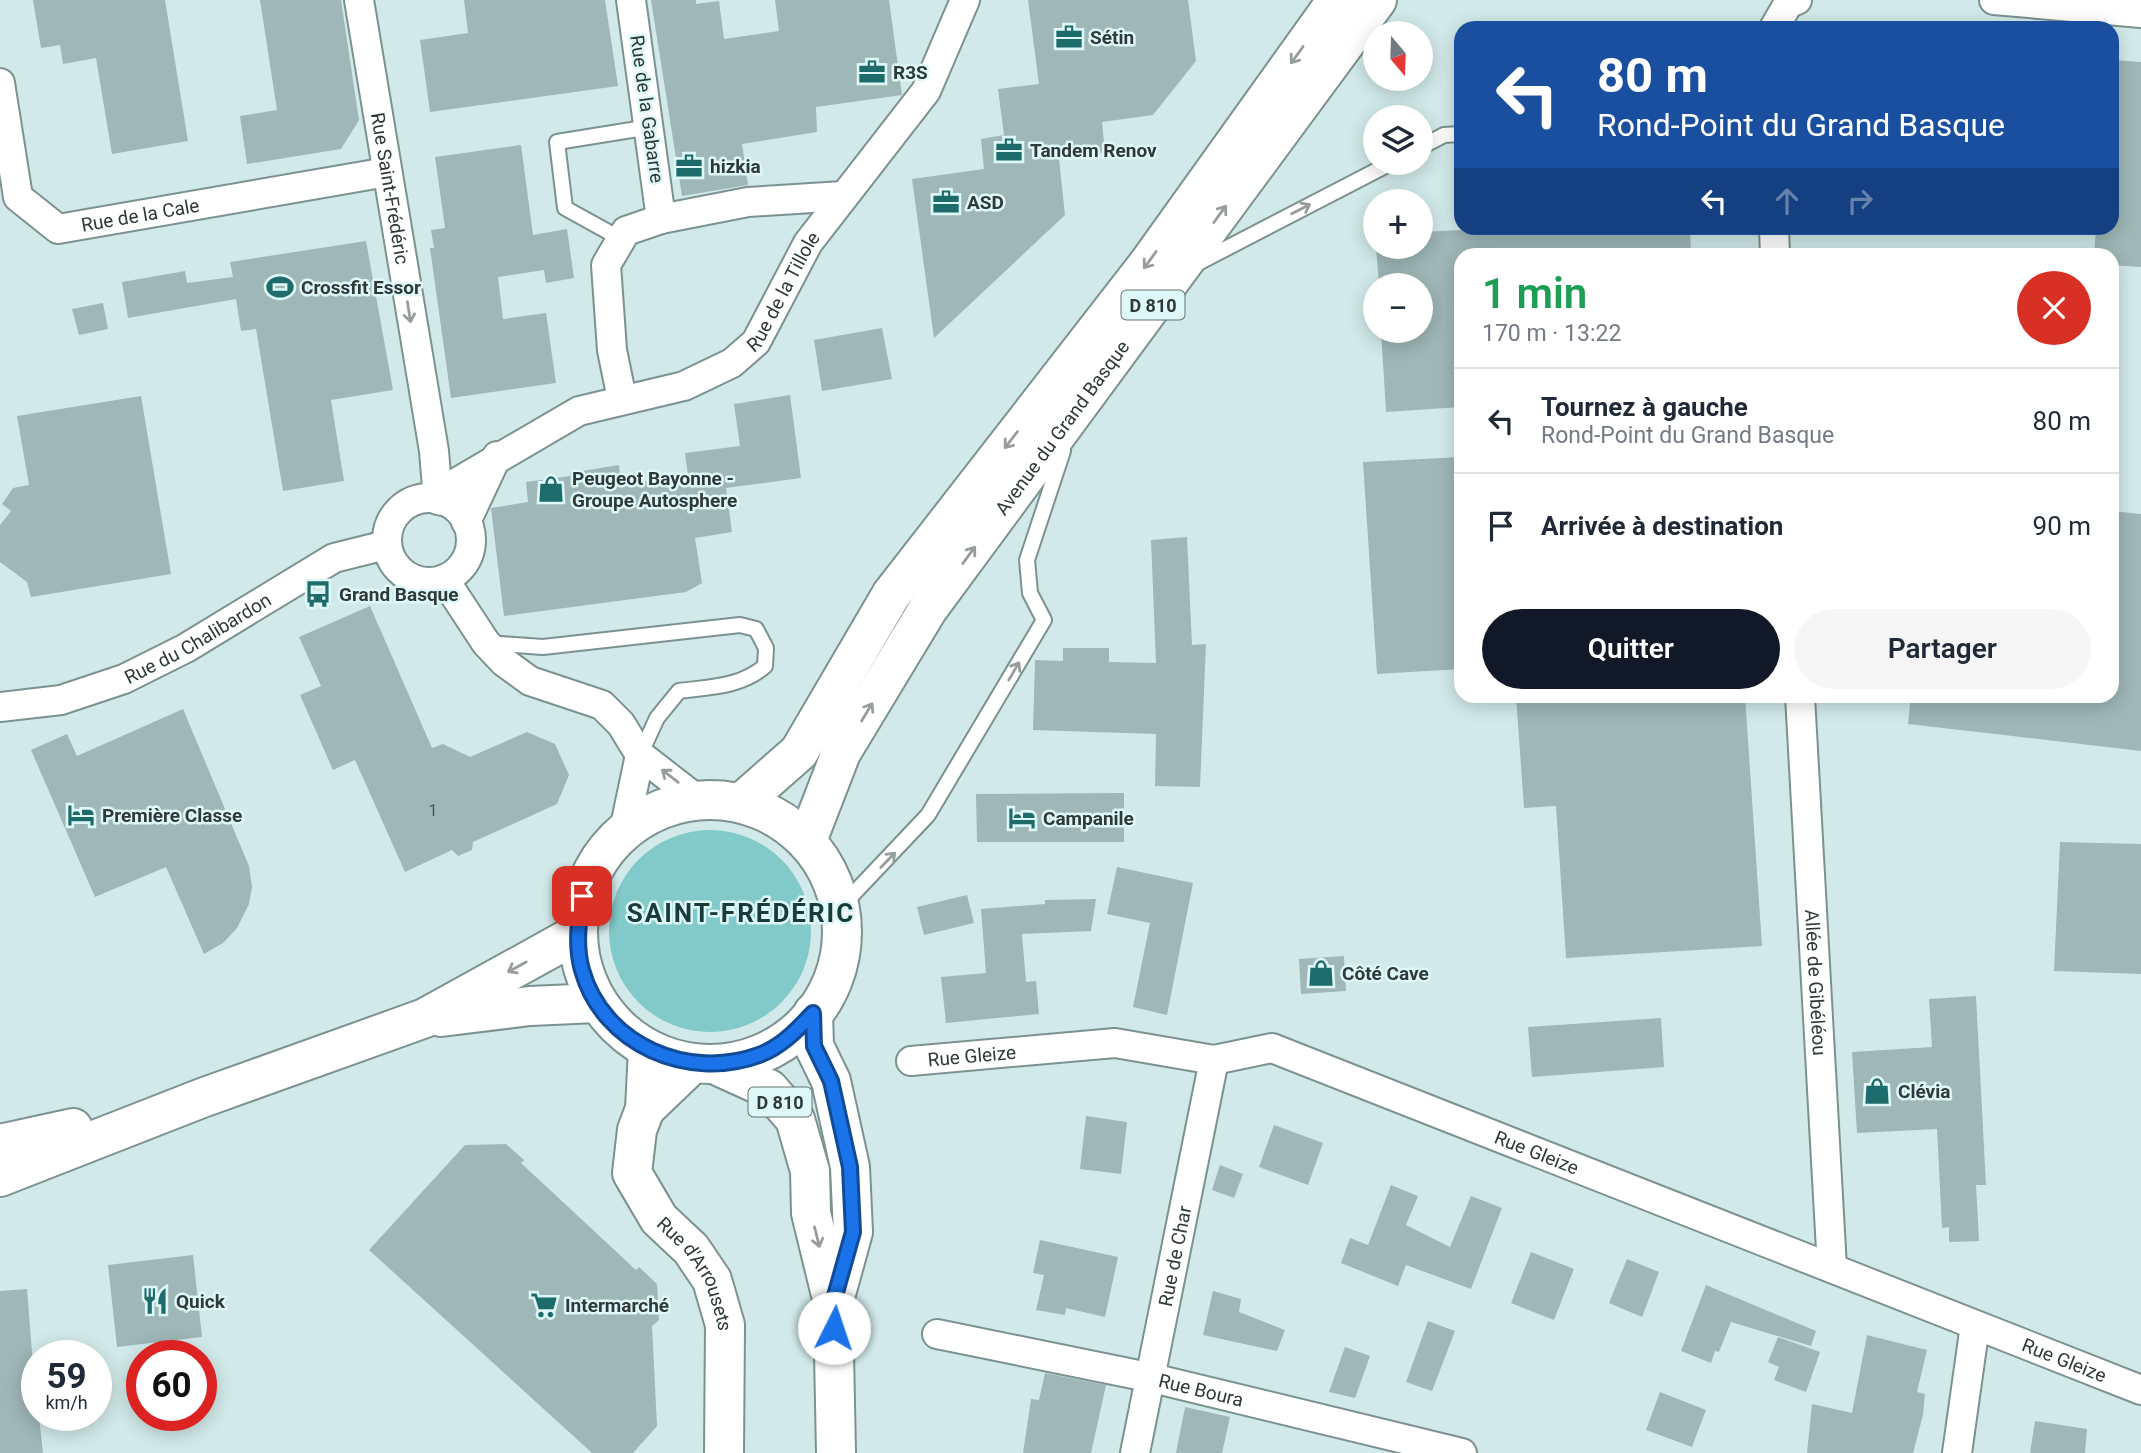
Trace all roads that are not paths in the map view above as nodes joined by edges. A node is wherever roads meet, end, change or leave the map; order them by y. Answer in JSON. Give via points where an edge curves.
{"nodes":[{"id":1,"x":359,"y":0,"type":"edge"},
{"id":2,"x":631,"y":0,"type":"edge"},
{"id":3,"x":965,"y":0,"type":"edge"},
{"id":4,"x":1337,"y":0,"type":"edge"},
{"id":5,"x":1377,"y":0,"type":"edge"},
{"id":6,"x":1797,"y":0,"type":"edge"},
{"id":7,"x":1994,"y":0,"type":"edge"},
{"id":8,"x":2141,"y":13,"type":"edge"},
{"id":9,"x":1778,"y":21,"type":"edge"},
{"id":10,"x":0,"y":83,"type":"edge"},
{"id":11,"x":650,"y":127,"type":"junction"},
{"id":12,"x":1454,"y":134,"type":"edge"},
{"id":13,"x":1433,"y":141,"type":"edge"},
{"id":14,"x":387,"y":172,"type":"junction"},
{"id":15,"x":1368,"y":175,"type":"edge"},
{"id":16,"x":843,"y":197,"type":"junction"},
{"id":17,"x":661,"y":219,"type":"junction"},
{"id":18,"x":621,"y":239,"type":"junction"},
{"id":19,"x":1175,"y":275,"type":"junction"},
{"id":20,"x":622,"y":399,"type":"junction"},
{"id":21,"x":1079,"y":404,"type":"junction"},
{"id":22,"x":498,"y":456,"type":"junction"},
{"id":23,"x":440,"y":500,"type":"junction"},
{"id":24,"x":467,"y":522,"type":"junction"},
{"id":25,"x":386,"y":545,"type":"junction"},
{"id":26,"x":444,"y":579,"type":"junction"},
{"id":27,"x":486,"y":643,"type":"junction"},
{"id":28,"x":1800,"y":703,"type":"edge"},
{"id":29,"x":0,"y":707,"type":"edge"},
{"id":30,"x":640,"y":755,"type":"junction"},
{"id":31,"x":698,"y":800,"type":"junction"},
{"id":32,"x":741,"y":803,"type":"junction"},
{"id":33,"x":624,"y":831,"type":"junction"},
{"id":34,"x":807,"y":841,"type":"junction"},
{"id":35,"x":840,"y":908,"type":"junction"},
{"id":36,"x":577,"y":934,"type":"junction"},
{"id":37,"x":597,"y":1003,"type":"junction"},
{"id":38,"x":813,"y":1013,"type":"junction"},
{"id":39,"x":425,"y":1018,"type":"junction"},
{"id":40,"x":648,"y":1049,"type":"junction"},
{"id":41,"x":1214,"y":1060,"type":"junction"},
{"id":42,"x":911,"y":1061,"type":"dead end"},
{"id":43,"x":705,"y":1064,"type":"junction"},
{"id":44,"x":202,"y":1098,"type":"junction"},
{"id":45,"x":645,"y":1108,"type":"junction"},
{"id":46,"x":0,"y":1144,"type":"edge"},
{"id":47,"x":0,"y":1177,"type":"edge"},
{"id":48,"x":1832,"y":1268,"type":"junction"},
{"id":49,"x":833,"y":1303,"type":"junction"},
{"id":50,"x":1975,"y":1325,"type":"junction"},
{"id":51,"x":937,"y":1334,"type":"dead end"},
{"id":52,"x":1148,"y":1377,"type":"junction"},
{"id":53,"x":2141,"y":1390,"type":"edge"},
{"id":54,"x":724,"y":1453,"type":"edge"},
{"id":55,"x":836,"y":1453,"type":"edge"},
{"id":56,"x":1135,"y":1453,"type":"edge"},
{"id":57,"x":1462,"y":1453,"type":"edge"},
{"id":58,"x":1957,"y":1453,"type":"edge"}],
"edges":[{"from":1,"to":14,"type":"street","name":"Rue Saint-Frédéric"},
{"from":2,"to":11,"type":"street","name":"Rue de la Gabarre"},
{"from":3,"to":16,"type":"street","name":"Rue de la Tillole","via":[[926,90]]},
{"from":4,"to":32,"type":"main road","name":"Avenue du Grand Basque","number":"D 810","one_way":true,"via":[[1148,264],[891,595],[799,752]]},
{"from":19,"to":5,"type":"main road","name":"Avenue du Grand Basque","number":"D 810","one_way":true},
{"from":6,"to":9,"type":"street","via":[[1788,4]]},
{"from":7,"to":8,"type":"street"},
{"from":10,"to":14,"type":"street","name":"Rue de la Cale","via":[[18,197],[58,229]]},
{"from":11,"to":17,"type":"street","name":"Rue de la Gabarre"},
{"from":11,"to":18,"type":"lane","via":[[558,142],[565,208]]},
{"from":12,"to":13,"type":"lane"},
{"from":14,"to":23,"type":"street","name":"Rue Saint-Frédéric","one_way":true},
{"from":19,"to":15,"type":"lane","one_way":true},
{"from":16,"to":17,"type":"street","via":[[748,202]]},
{"from":16,"to":20,"type":"street","name":"Rue de la Tillole","via":[[808,243],[756,342],[732,363],[684,386]]},
{"from":17,"to":18,"type":"street","via":[[626,231]]},
{"from":18,"to":20,"type":"street","via":[[606,265],[612,350]]},
{"from":19,"to":21,"type":"main road","name":"Avenue du Grand Basque","number":"D 810"},
{"from":20,"to":22,"type":"street","name":"Rue de la Tillole","via":[[579,411]]},
{"from":34,"to":21,"type":"main road","name":"Avenue du Grand Basque","number":"D 810","one_way":true,"via":[[841,754],[928,610]]},
{"from":35,"to":21,"type":"lane","one_way":true,"via":[[928,816],[1044,620],[1030,593],[1027,560]]},
{"from":22,"to":23,"type":"street","name":"Rue de la Tillole","via":[[454,484]]},
{"from":22,"to":24,"type":"street"},
{"from":23,"to":24,"type":"street"},
{"from":23,"to":25,"type":"street","via":[[407,504],[395,515]]},
{"from":24,"to":26,"type":"street","via":[[470,549],[456,572]]},
{"from":25,"to":26,"type":"street","via":[[390,558],[407,577],[432,583]]},
{"from":25,"to":29,"type":"street","name":"Rue du Chalibardon","via":[[334,558],[186,648],[124,679],[61,700]]},
{"from":26,"to":27,"type":"street"},
{"from":27,"to":30,"type":"street","via":[[530,681],[602,705],[621,724]]},
{"from":27,"to":30,"type":"lane","via":[[543,648],[740,625],[756,629],[766,648],[765,666],[751,678],[679,691],[656,718]]},
{"from":28,"to":48,"type":"street","name":"Allée de Gibéléou"},
{"from":31,"to":30,"type":"street","one_way":true},
{"from":30,"to":33,"type":"street"},
{"from":31,"to":32,"type":"main road"},
{"from":31,"to":33,"type":"main road","via":[[657,810]]},
{"from":32,"to":34,"type":"main road","via":[[777,818]]},
{"from":33,"to":36,"type":"main road","via":[[598,860],[587,884]]},
{"from":34,"to":35,"type":"main road","via":[[831,876]]},
{"from":35,"to":38,"type":"main road","via":[[840,959],[825,999]]},
{"from":36,"to":37,"type":"main road","via":[[582,970]]},
{"from":36,"to":39,"type":"main road","one_way":true},
{"from":37,"to":39,"type":"main road"},
{"from":37,"to":40,"type":"main road","via":[[620,1030]]},
{"from":38,"to":43,"type":"main road","via":[[792,1036],[760,1055]]},
{"from":38,"to":49,"type":"main road","number":"D 810","via":[[814,1046],[831,1081],[850,1167],[853,1232]]},
{"from":39,"to":44,"type":"main road"},
{"from":40,"to":43,"type":"main road"},
{"from":40,"to":45,"type":"main road","name":"Rue d'Arrousets"},
{"from":41,"to":42,"type":"street","name":"Rue Gleize","via":[[1115,1044]]},
{"from":41,"to":48,"type":"street","name":"Rue Gleize","via":[[1272,1048]]},
{"from":41,"to":52,"type":"street","name":"Rue de Char"},
{"from":43,"to":45,"type":"main road"},
{"from":43,"to":49,"type":"main road","number":"D 810","one_way":true,"via":[[769,1089],[794,1119],[810,1171],[810,1213]]},
{"from":44,"to":46,"type":"main road"},
{"from":44,"to":47,"type":"main road"},
{"from":45,"to":54,"type":"main road","name":"Rue d'Arrousets","via":[[637,1130],[632,1173],[659,1219],[691,1249],[712,1280],[725,1325]]},
{"from":48,"to":50,"type":"street","name":"Rue Gleize"},
{"from":49,"to":55,"type":"main road","number":"D 810"},
{"from":50,"to":53,"type":"street","name":"Rue Gleize"},
{"from":50,"to":58,"type":"street"},
{"from":51,"to":52,"type":"street","name":"Rue Boura"},
{"from":52,"to":56,"type":"street","name":"Rue de Char"},
{"from":52,"to":57,"type":"street","name":"Rue Boura"}]}
